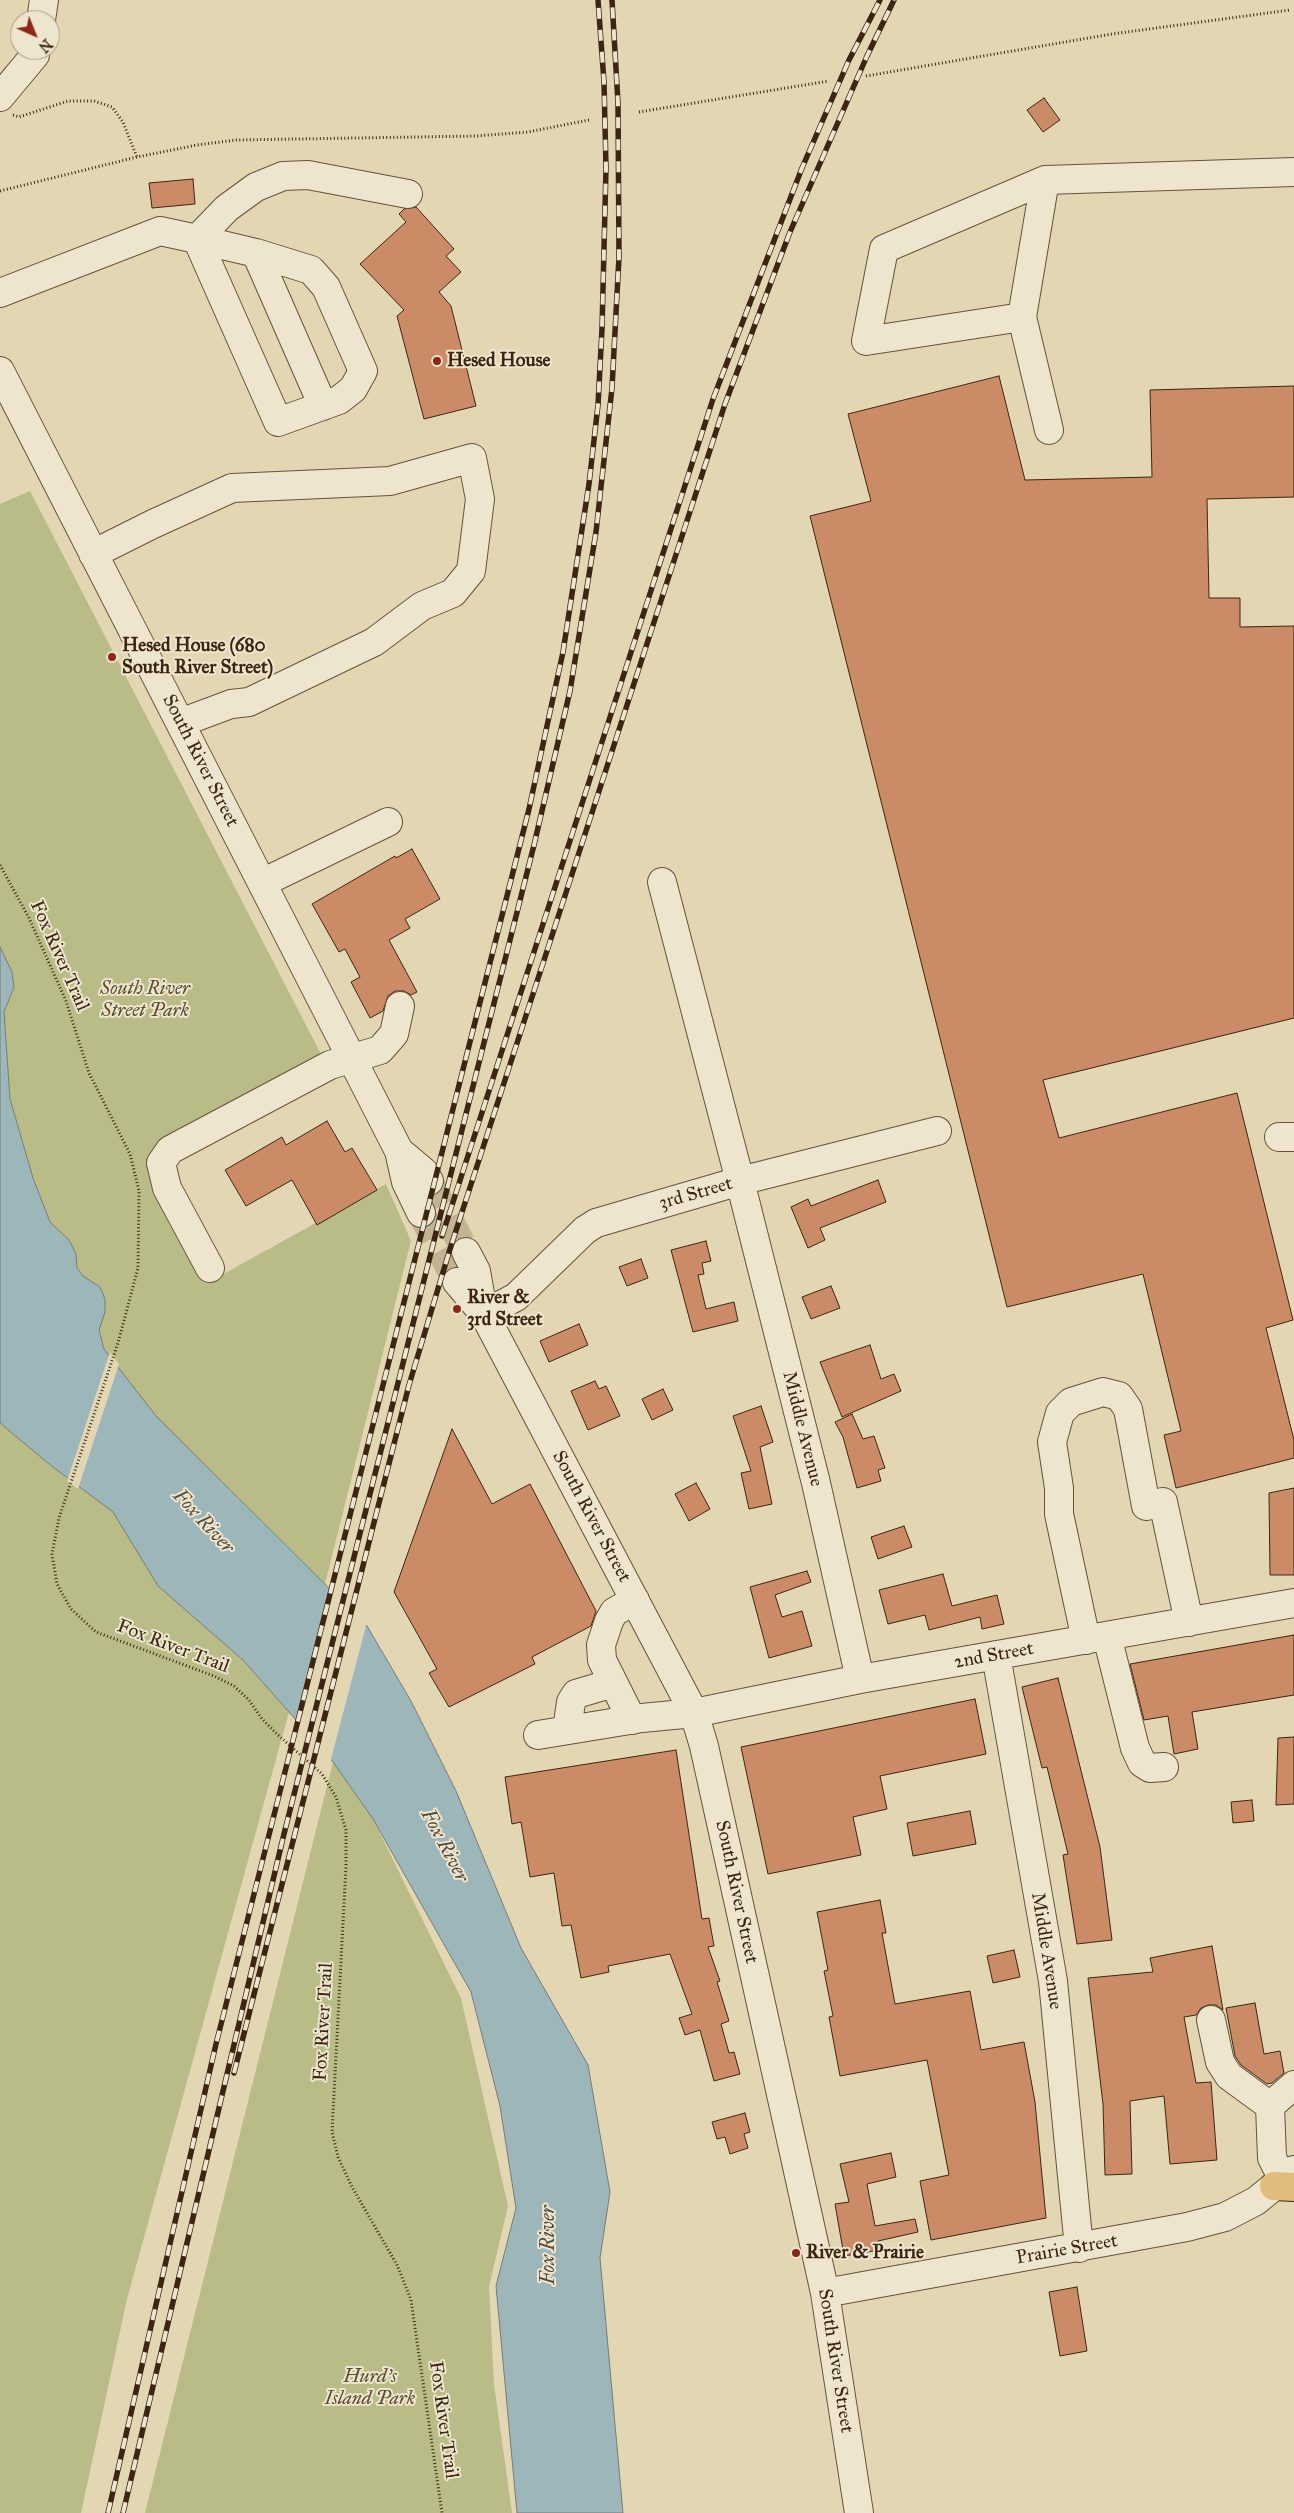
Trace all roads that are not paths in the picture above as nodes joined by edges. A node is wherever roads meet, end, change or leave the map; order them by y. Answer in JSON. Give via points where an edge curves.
{"nodes":[{"id":1,"x":32,"y":60,"type":"edge"},
{"id":2,"x":3,"y":105,"type":"edge"},
{"id":3,"x":1294,"y":172,"type":"edge"},
{"id":4,"x":1045,"y":180,"type":"junction"},
{"id":5,"x":408,"y":194,"type":"dead end"},
{"id":6,"x":197,"y":239,"type":"junction"},
{"id":7,"x":256,"y":253,"type":"junction"},
{"id":8,"x":0,"y":293,"type":"edge"},
{"id":9,"x":1022,"y":317,"type":"junction"},
{"id":10,"x":0,"y":371,"type":"edge"},
{"id":11,"x":323,"y":406,"type":"junction"},
{"id":12,"x":1049,"y":430,"type":"dead end"},
{"id":13,"x":93,"y":554,"type":"junction"},
{"id":14,"x":180,"y":722,"type":"junction"},
{"id":15,"x":388,"y":822,"type":"dead end"},
{"id":16,"x":662,"y":882,"type":"dead end"},
{"id":17,"x":262,"y":883,"type":"junction"},
{"id":18,"x":400,"y":1006,"type":"dead end"},
{"id":19,"x":353,"y":1060,"type":"junction"},
{"id":20,"x":938,"y":1131,"type":"dead end"},
{"id":21,"x":399,"y":1151,"type":"junction"},
{"id":22,"x":429,"y":1181,"type":"tunnel mouth"},
{"id":23,"x":740,"y":1181,"type":"junction"},
{"id":24,"x":421,"y":1212,"type":"tunnel mouth"},
{"id":25,"x":466,"y":1252,"type":"tunnel mouth"},
{"id":26,"x":210,"y":1268,"type":"dead end"},
{"id":27,"x":457,"y":1282,"type":"tunnel mouth"},
{"id":28,"x":484,"y":1314,"type":"junction"},
{"id":29,"x":635,"y":1600,"type":"junction"},
{"id":30,"x":1294,"y":1604,"type":"edge"},
{"id":31,"x":1190,"y":1622,"type":"junction"},
{"id":32,"x":1096,"y":1638,"type":"junction"},
{"id":33,"x":996,"y":1655,"type":"junction"},
{"id":34,"x":860,"y":1679,"type":"junction"},
{"id":35,"x":613,"y":1682,"type":"junction"},
{"id":36,"x":694,"y":1713,"type":"junction"},
{"id":37,"x":632,"y":1720,"type":"junction"},
{"id":38,"x":568,"y":1730,"type":"junction"},
{"id":39,"x":538,"y":1735,"type":"dead end"},
{"id":40,"x":1164,"y":1767,"type":"dead end"},
{"id":41,"x":1211,"y":2020,"type":"dead end"},
{"id":42,"x":1294,"y":2084,"type":"edge"},
{"id":43,"x":1270,"y":2106,"type":"junction"},
{"id":44,"x":1286,"y":2181,"type":"edge"},
{"id":45,"x":1079,"y":2248,"type":"junction"},
{"id":46,"x":825,"y":2293,"type":"junction"},
{"id":47,"x":860,"y":2513,"type":"edge"}],
"edges":[{"from":1,"to":2,"type":"street"},
{"from":3,"to":4,"type":"street"},
{"from":4,"to":9,"type":"street"},
{"from":4,"to":9,"type":"street","via":[[884,249],[866,341]]},
{"from":5,"to":6,"type":"street","via":[[308,175],[283,176],[256,188],[227,208]]},
{"from":6,"to":7,"type":"street"},
{"from":6,"to":8,"type":"street","via":[[160,231]]},
{"from":6,"to":11,"type":"street","via":[[278,422]]},
{"from":7,"to":11,"type":"street"},
{"from":7,"to":11,"type":"street","via":[[311,270],[326,287],[363,371],[353,389],[339,400]]},
{"from":9,"to":12,"type":"street"},
{"from":10,"to":13,"type":"street","name":"South River Street"},
{"from":13,"to":14,"type":"street","name":"South River Street"},
{"from":13,"to":14,"type":"street","via":[[232,488],[390,481],[472,458],[480,499],[471,571],[453,593],[422,606],[374,642],[258,697]]},
{"from":14,"to":17,"type":"street","name":"South River Street"},
{"from":15,"to":17,"type":"street"},
{"from":16,"to":23,"type":"street","name":"Middle Avenue"},
{"from":17,"to":19,"type":"street","name":"South River Street"},
{"from":18,"to":19,"type":"street","via":[[394,1034],[386,1046]]},
{"from":19,"to":21,"type":"street","name":"South River Street"},
{"from":19,"to":26,"type":"street","via":[[330,1065],[170,1150],[161,1163],[167,1188]]},
{"from":20,"to":23,"type":"street","name":"3rd Street"},
{"from":21,"to":22,"type":"street","name":"South River Street","via":[[424,1172]]},
{"from":21,"to":24,"type":"street","name":"South River Street","via":[[406,1182]]},
{"from":23,"to":28,"type":"street","name":"3rd Street","via":[[596,1224],[585,1230],[516,1297]]},
{"from":23,"to":34,"type":"street","name":"Middle Avenue","via":[[816,1483]]},
{"from":25,"to":28,"type":"street","name":"South River Street","via":[[476,1271]]},
{"from":27,"to":28,"type":"street","name":"South River Street"},
{"from":28,"to":29,"type":"street","name":"South River Street"},
{"from":29,"to":35,"type":"street","via":[[614,1612],[601,1646],[602,1660]]},
{"from":29,"to":36,"type":"street","name":"South River Street"},
{"from":30,"to":31,"type":"street","name":"2nd Street"},
{"from":31,"to":32,"type":"street","name":"2nd Street"},
{"from":31,"to":32,"type":"street","via":[[1163,1502],[1146,1506],[1128,1408],[1119,1396],[1103,1392],[1071,1402],[1060,1413],[1052,1442],[1059,1488],[1059,1514]]},
{"from":32,"to":33,"type":"street","name":"2nd Street"},
{"from":32,"to":40,"type":"street","via":[[1142,1763],[1150,1768]]},
{"from":33,"to":34,"type":"street","name":"2nd Street"},
{"from":33,"to":45,"type":"street","name":"Middle Avenue","via":[[1053,1981]]},
{"from":34,"to":36,"type":"street","name":"2nd Street"},
{"from":35,"to":37,"type":"street"},
{"from":35,"to":38,"type":"street","via":[[576,1694],[571,1702]]},
{"from":36,"to":37,"type":"street","name":"2nd Street"},
{"from":36,"to":46,"type":"street","name":"South River Street"},
{"from":37,"to":38,"type":"street","name":"2nd Street"},
{"from":38,"to":39,"type":"street","name":"2nd Street"},
{"from":41,"to":43,"type":"street","via":[[1220,2062],[1229,2076]]},
{"from":42,"to":43,"type":"street"},
{"from":43,"to":44,"type":"street","via":[[1272,2158]]},
{"from":44,"to":45,"type":"street","name":"Prairie Street","via":[[1225,2217]]},
{"from":45,"to":46,"type":"street","name":"Prairie Street"},
{"from":46,"to":47,"type":"street","name":"South River Street"}]}
